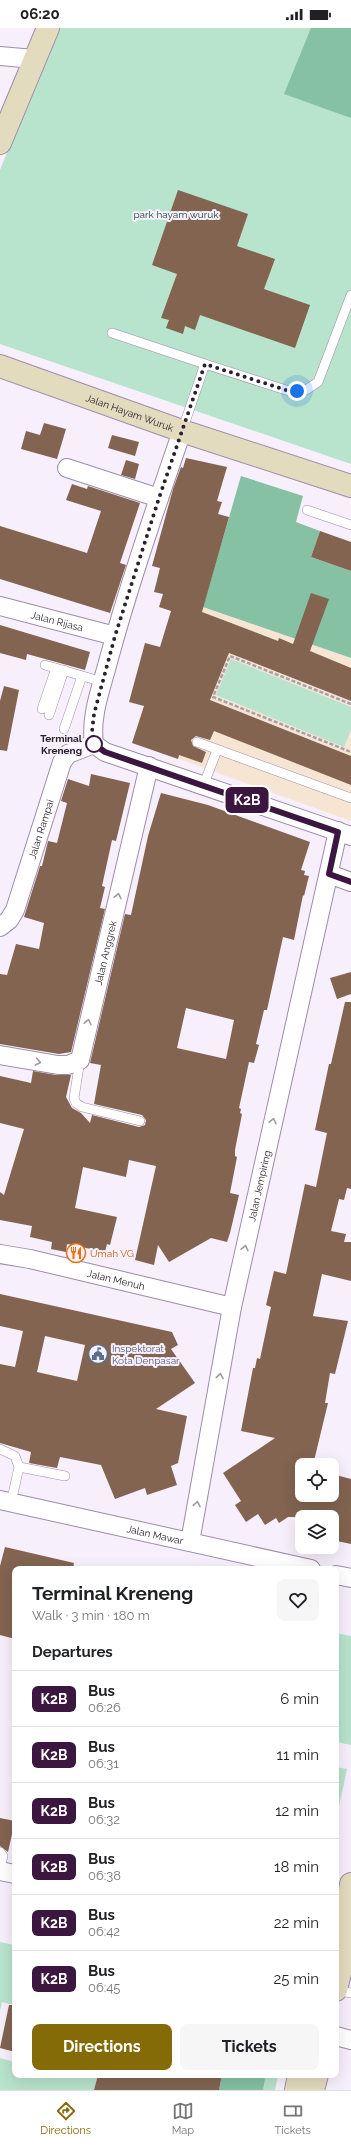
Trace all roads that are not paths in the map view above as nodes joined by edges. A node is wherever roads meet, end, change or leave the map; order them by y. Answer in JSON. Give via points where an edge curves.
{"nodes":[{"id":1,"x":48,"y":28,"type":"edge"},
{"id":2,"x":0,"y":56,"type":"edge"},
{"id":3,"x":34,"y":59,"type":"junction"},
{"id":4,"x":0,"y":142,"type":"edge"},
{"id":5,"x":351,"y":295,"type":"edge"},
{"id":6,"x":112,"y":333,"type":"dead end"},
{"id":7,"x":205,"y":364,"type":"junction"},
{"id":8,"x":0,"y":366,"type":"edge"},
{"id":9,"x":182,"y":431,"type":"junction"},
{"id":10,"x":67,"y":468,"type":"dead end"},
{"id":11,"x":351,"y":486,"type":"edge"},
{"id":12,"x":159,"y":498,"type":"junction"},
{"id":13,"x":307,"y":510,"type":"dead end"},
{"id":14,"x":351,"y":525,"type":"edge"},
{"id":15,"x":0,"y":606,"type":"edge"},
{"id":16,"x":115,"y":636,"type":"junction"},
{"id":17,"x":45,"y":664,"type":"dead end"},
{"id":18,"x":60,"y":669,"type":"junction"},
{"id":19,"x":82,"y":676,"type":"junction"},
{"id":20,"x":102,"y":682,"type":"junction"},
{"id":21,"x":46,"y":712,"type":"dead end"},
{"id":22,"x":64,"y":729,"type":"dead end"},
{"id":23,"x":196,"y":742,"type":"dead end"},
{"id":24,"x":94,"y":744,"type":"junction"},
{"id":25,"x":217,"y":750,"type":"junction"},
{"id":26,"x":149,"y":766,"type":"junction"},
{"id":27,"x":204,"y":784,"type":"junction"},
{"id":28,"x":351,"y":798,"type":"edge"},
{"id":29,"x":344,"y":834,"type":"edge"},
{"id":30,"x":329,"y":874,"type":"junction"},
{"id":31,"x":351,"y":882,"type":"edge"},
{"id":32,"x":0,"y":927,"type":"edge"},
{"id":33,"x":0,"y":1055,"type":"edge"},
{"id":34,"x":80,"y":1060,"type":"junction"},
{"id":35,"x":140,"y":1121,"type":"dead end"},
{"id":36,"x":0,"y":1254,"type":"edge"},
{"id":37,"x":232,"y":1307,"type":"junction"},
{"id":38,"x":0,"y":1449,"type":"edge"},
{"id":39,"x":19,"y":1467,"type":"junction"},
{"id":40,"x":65,"y":1476,"type":"dead end"},
{"id":41,"x":6,"y":1502,"type":"edge"},
{"id":42,"x":190,"y":1542,"type":"junction"},
{"id":43,"x":298,"y":1566,"type":"edge"},
{"id":44,"x":339,"y":1576,"type":"edge"},
{"id":45,"x":351,"y":1578,"type":"edge"},
{"id":46,"x":0,"y":1852,"type":"edge"},
{"id":47,"x":0,"y":1870,"type":"edge"},
{"id":48,"x":12,"y":1873,"type":"edge"},
{"id":49,"x":345,"y":1901,"type":"edge"},
{"id":50,"x":339,"y":1977,"type":"edge"},
{"id":51,"x":339,"y":1991,"type":"edge"},
{"id":52,"x":351,"y":1993,"type":"edge"},
{"id":53,"x":339,"y":2037,"type":"edge"},
{"id":54,"x":351,"y":2040,"type":"edge"},
{"id":55,"x":298,"y":2078,"type":"edge"},
{"id":56,"x":316,"y":2078,"type":"edge"},
{"id":57,"x":296,"y":2090,"type":"edge"},
{"id":58,"x":313,"y":2090,"type":"edge"}],
"edges":[{"from":1,"to":3,"type":"main road"},
{"from":2,"to":3,"type":"street"},
{"from":3,"to":4,"type":"main road"},
{"from":5,"to":7,"type":"lane","via":[[318,382],[306,390],[289,391]]},
{"from":6,"to":7,"type":"lane"},
{"from":7,"to":9,"type":"lane"},
{"from":8,"to":9,"type":"main road","name":"Jalan Hayam Wuruk"},
{"from":9,"to":11,"type":"main road","name":"Jalan Hayam Wuruk"},
{"from":9,"to":12,"type":"street"},
{"from":10,"to":12,"type":"street"},
{"from":12,"to":16,"type":"street"},
{"from":13,"to":14,"type":"lane"},
{"from":15,"to":16,"type":"street","name":"Jalan Rijasa"},
{"from":16,"to":20,"type":"street"},
{"from":17,"to":18,"type":"lane"},
{"from":18,"to":19,"type":"lane"},
{"from":18,"to":21,"type":"lane"},
{"from":19,"to":20,"type":"lane"},
{"from":19,"to":22,"type":"lane"},
{"from":20,"to":24,"type":"street","via":[[94,714]]},
{"from":23,"to":25,"type":"lane"},
{"from":24,"to":26,"type":"street","via":[[105,752]]},
{"from":24,"to":32,"type":"street","name":"Jalan Rampai","via":[[68,754],[62,762],[15,910],[9,920]]},
{"from":25,"to":27,"type":"lane"},
{"from":25,"to":28,"type":"lane"},
{"from":26,"to":27,"type":"street"},
{"from":34,"to":26,"type":"street","name":"Jalan Anggrek","one_way":true},
{"from":27,"to":29,"type":"street"},
{"from":29,"to":30,"type":"street","name":"Jalan Jempiring"},
{"from":30,"to":31,"type":"street"},
{"from":37,"to":30,"type":"street","name":"Jalan Jempiring","one_way":true},
{"from":33,"to":34,"type":"street","one_way":true,"via":[[58,1065],[68,1065]]},
{"from":34,"to":35,"type":"lane","via":[[74,1098],[76,1103],[82,1107]]},
{"from":36,"to":37,"type":"street","name":"Jalan Menuh"},
{"from":42,"to":37,"type":"street","name":"Jalan Jempiring","one_way":true},
{"from":38,"to":39,"type":"lane","via":[[15,1456]]},
{"from":39,"to":40,"type":"lane"},
{"from":39,"to":41,"type":"lane"},
{"from":41,"to":42,"type":"street","name":"Jalan Mawar"},
{"from":42,"to":43,"type":"street","name":"Jalan Mawar"},
{"from":44,"to":45,"type":"street"},
{"from":46,"to":47,"type":"lane","via":[[3,1856]]},
{"from":47,"to":48,"type":"street"},
{"from":49,"to":50,"type":"main road","via":[[348,1920],[346,1947]]},
{"from":51,"to":52,"type":"lane"},
{"from":53,"to":54,"type":"street"},
{"from":55,"to":57,"type":"main road"},
{"from":56,"to":58,"type":"main road"}]}
